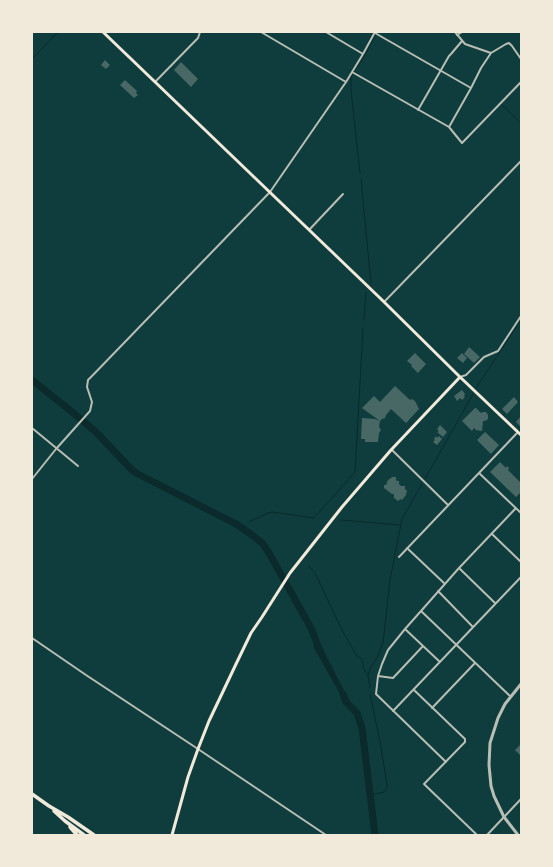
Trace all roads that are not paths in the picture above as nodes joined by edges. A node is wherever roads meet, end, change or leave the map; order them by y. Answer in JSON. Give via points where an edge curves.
{"nodes":[{"id":1,"x":103,"y":32,"type":"edge"},
{"id":2,"x":200,"y":32,"type":"edge"},
{"id":3,"x":261,"y":32,"type":"edge"},
{"id":4,"x":268,"y":32,"type":"edge"},
{"id":5,"x":326,"y":32,"type":"edge"},
{"id":6,"x":455,"y":32,"type":"edge"},
{"id":7,"x":462,"y":32,"type":"edge"},
{"id":8,"x":376,"y":33,"type":"edge"},
{"id":9,"x":266,"y":35,"type":"junction"},
{"id":10,"x":457,"y":35,"type":"junction"},
{"id":11,"x":462,"y":41,"type":"junction"},
{"id":12,"x":491,"y":53,"type":"junction"},
{"id":13,"x":363,"y":54,"type":"junction"},
{"id":14,"x":521,"y":59,"type":"edge"},
{"id":15,"x":441,"y":70,"type":"junction"},
{"id":16,"x":353,"y":73,"type":"junction"},
{"id":17,"x":155,"y":82,"type":"junction"},
{"id":18,"x":346,"y":82,"type":"junction"},
{"id":19,"x":521,"y":82,"type":"edge"},
{"id":20,"x":471,"y":88,"type":"junction"},
{"id":21,"x":418,"y":110,"type":"junction"},
{"id":22,"x":449,"y":127,"type":"junction"},
{"id":23,"x":521,"y":161,"type":"edge"},
{"id":24,"x":270,"y":192,"type":"junction"},
{"id":25,"x":343,"y":194,"type":"dead end"},
{"id":26,"x":309,"y":230,"type":"junction"},
{"id":27,"x":384,"y":302,"type":"junction"},
{"id":28,"x":521,"y":316,"type":"edge"},
{"id":29,"x":460,"y":377,"type":"junction"},
{"id":30,"x":32,"y":428,"type":"edge"},
{"id":31,"x":520,"y":434,"type":"edge"},
{"id":32,"x":56,"y":449,"type":"junction"},
{"id":33,"x":391,"y":450,"type":"junction"},
{"id":34,"x":78,"y":466,"type":"dead end"},
{"id":35,"x":479,"y":473,"type":"junction"},
{"id":36,"x":32,"y":479,"type":"edge"},
{"id":37,"x":448,"y":505,"type":"junction"},
{"id":38,"x":516,"y":508,"type":"junction"},
{"id":39,"x":521,"y":513,"type":"edge"},
{"id":40,"x":492,"y":534,"type":"junction"},
{"id":41,"x":407,"y":548,"type":"junction"},
{"id":42,"x":399,"y":557,"type":"dead end"},
{"id":43,"x":521,"y":562,"type":"edge"},
{"id":44,"x":459,"y":568,"type":"junction"},
{"id":45,"x":521,"y":577,"type":"edge"},
{"id":46,"x":445,"y":584,"type":"junction"},
{"id":47,"x":438,"y":591,"type":"junction"},
{"id":48,"x":496,"y":604,"type":"junction"},
{"id":49,"x":421,"y":611,"type":"junction"},
{"id":50,"x":473,"y":627,"type":"junction"},
{"id":51,"x":404,"y":629,"type":"junction"},
{"id":52,"x":32,"y":638,"type":"edge"},
{"id":53,"x":456,"y":645,"type":"junction"},
{"id":54,"x":422,"y":646,"type":"junction"},
{"id":55,"x":440,"y":662,"type":"junction"},
{"id":56,"x":475,"y":663,"type":"junction"},
{"id":57,"x":378,"y":676,"type":"junction"},
{"id":58,"x":521,"y":684,"type":"edge"},
{"id":59,"x":414,"y":690,"type":"junction"},
{"id":60,"x":511,"y":697,"type":"junction"},
{"id":61,"x":432,"y":708,"type":"junction"},
{"id":62,"x":393,"y":711,"type":"junction"},
{"id":63,"x":198,"y":748,"type":"junction"},
{"id":64,"x":446,"y":762,"type":"junction"},
{"id":65,"x":32,"y":794,"type":"edge"},
{"id":66,"x":521,"y":799,"type":"edge"},
{"id":67,"x":49,"y":806,"type":"junction"},
{"id":68,"x":504,"y":817,"type":"junction"},
{"id":69,"x":65,"y":821,"type":"junction"},
{"id":70,"x":77,"y":835,"type":"edge"},
{"id":71,"x":84,"y":835,"type":"edge"},
{"id":72,"x":94,"y":835,"type":"edge"},
{"id":73,"x":172,"y":835,"type":"edge"},
{"id":74,"x":326,"y":835,"type":"edge"},
{"id":75,"x":478,"y":835,"type":"edge"},
{"id":76,"x":488,"y":835,"type":"edge"},
{"id":77,"x":518,"y":835,"type":"edge"}],
"edges":[{"from":1,"to":17,"type":"main road"},
{"from":2,"to":17,"type":"street","via":[[198,38]]},
{"from":3,"to":9,"type":"street"},
{"from":4,"to":9,"type":"street"},
{"from":5,"to":13,"type":"street"},
{"from":6,"to":10,"type":"street"},
{"from":7,"to":10,"type":"street"},
{"from":8,"to":13,"type":"street"},
{"from":8,"to":15,"type":"street"},
{"from":9,"to":18,"type":"street"},
{"from":10,"to":11,"type":"street"},
{"from":11,"to":12,"type":"street"},
{"from":11,"to":15,"type":"street","via":[[448,56]]},
{"from":12,"to":14,"type":"street","via":[[510,44]]},
{"from":12,"to":20,"type":"street"},
{"from":13,"to":16,"type":"street"},
{"from":15,"to":20,"type":"street"},
{"from":15,"to":21,"type":"street"},
{"from":16,"to":18,"type":"street"},
{"from":16,"to":21,"type":"street"},
{"from":17,"to":24,"type":"main road"},
{"from":18,"to":24,"type":"street"},
{"from":19,"to":22,"type":"street","via":[[462,144]]},
{"from":20,"to":22,"type":"street"},
{"from":21,"to":22,"type":"street"},
{"from":23,"to":27,"type":"street"},
{"from":24,"to":26,"type":"main road"},
{"from":24,"to":32,"type":"street","via":[[88,380],[90,410]]},
{"from":25,"to":26,"type":"street"},
{"from":26,"to":27,"type":"main road"},
{"from":27,"to":29,"type":"main road"},
{"from":28,"to":29,"type":"street","via":[[498,351],[484,357],[466,375]]},
{"from":29,"to":31,"type":"main road"},
{"from":29,"to":33,"type":"main road"},
{"from":30,"to":32,"type":"street"},
{"from":31,"to":35,"type":"street"},
{"from":32,"to":34,"type":"street"},
{"from":32,"to":36,"type":"street"},
{"from":33,"to":37,"type":"street"},
{"from":33,"to":63,"type":"main road","via":[[342,507],[275,596],[237,662]]},
{"from":35,"to":37,"type":"street"},
{"from":35,"to":38,"type":"street"},
{"from":37,"to":41,"type":"street"},
{"from":38,"to":39,"type":"street"},
{"from":38,"to":40,"type":"street"},
{"from":40,"to":43,"type":"street"},
{"from":40,"to":44,"type":"street"},
{"from":41,"to":42,"type":"street"},
{"from":41,"to":46,"type":"street"},
{"from":44,"to":46,"type":"street"},
{"from":44,"to":48,"type":"street"},
{"from":45,"to":48,"type":"street"},
{"from":46,"to":47,"type":"street"},
{"from":47,"to":49,"type":"street"},
{"from":47,"to":50,"type":"street"},
{"from":48,"to":50,"type":"street"},
{"from":49,"to":51,"type":"street"},
{"from":49,"to":53,"type":"street"},
{"from":50,"to":53,"type":"street"},
{"from":51,"to":54,"type":"street"},
{"from":51,"to":57,"type":"street","via":[[388,650]]},
{"from":52,"to":63,"type":"street"},
{"from":53,"to":55,"type":"street"},
{"from":53,"to":56,"type":"street"},
{"from":54,"to":55,"type":"street"},
{"from":54,"to":57,"type":"street","via":[[393,678]]},
{"from":55,"to":59,"type":"street"},
{"from":56,"to":60,"type":"street"},
{"from":56,"to":61,"type":"street"},
{"from":57,"to":62,"type":"street","via":[[376,694]]},
{"from":58,"to":60,"type":"street"},
{"from":59,"to":61,"type":"street"},
{"from":59,"to":62,"type":"street"},
{"from":60,"to":68,"type":"street","via":[[495,725],[489,754],[491,786]]},
{"from":61,"to":64,"type":"street","via":[[466,739]]},
{"from":62,"to":64,"type":"street"},
{"from":63,"to":73,"type":"main road"},
{"from":63,"to":74,"type":"street"},
{"from":64,"to":75,"type":"street","via":[[424,784]]},
{"from":65,"to":67,"type":"highway"},
{"from":66,"to":68,"type":"street"},
{"from":67,"to":69,"type":"highway"},
{"from":67,"to":72,"type":"highway"},
{"from":68,"to":76,"type":"street"},
{"from":68,"to":77,"type":"street"},
{"from":69,"to":70,"type":"highway"},
{"from":69,"to":71,"type":"highway"}]}
